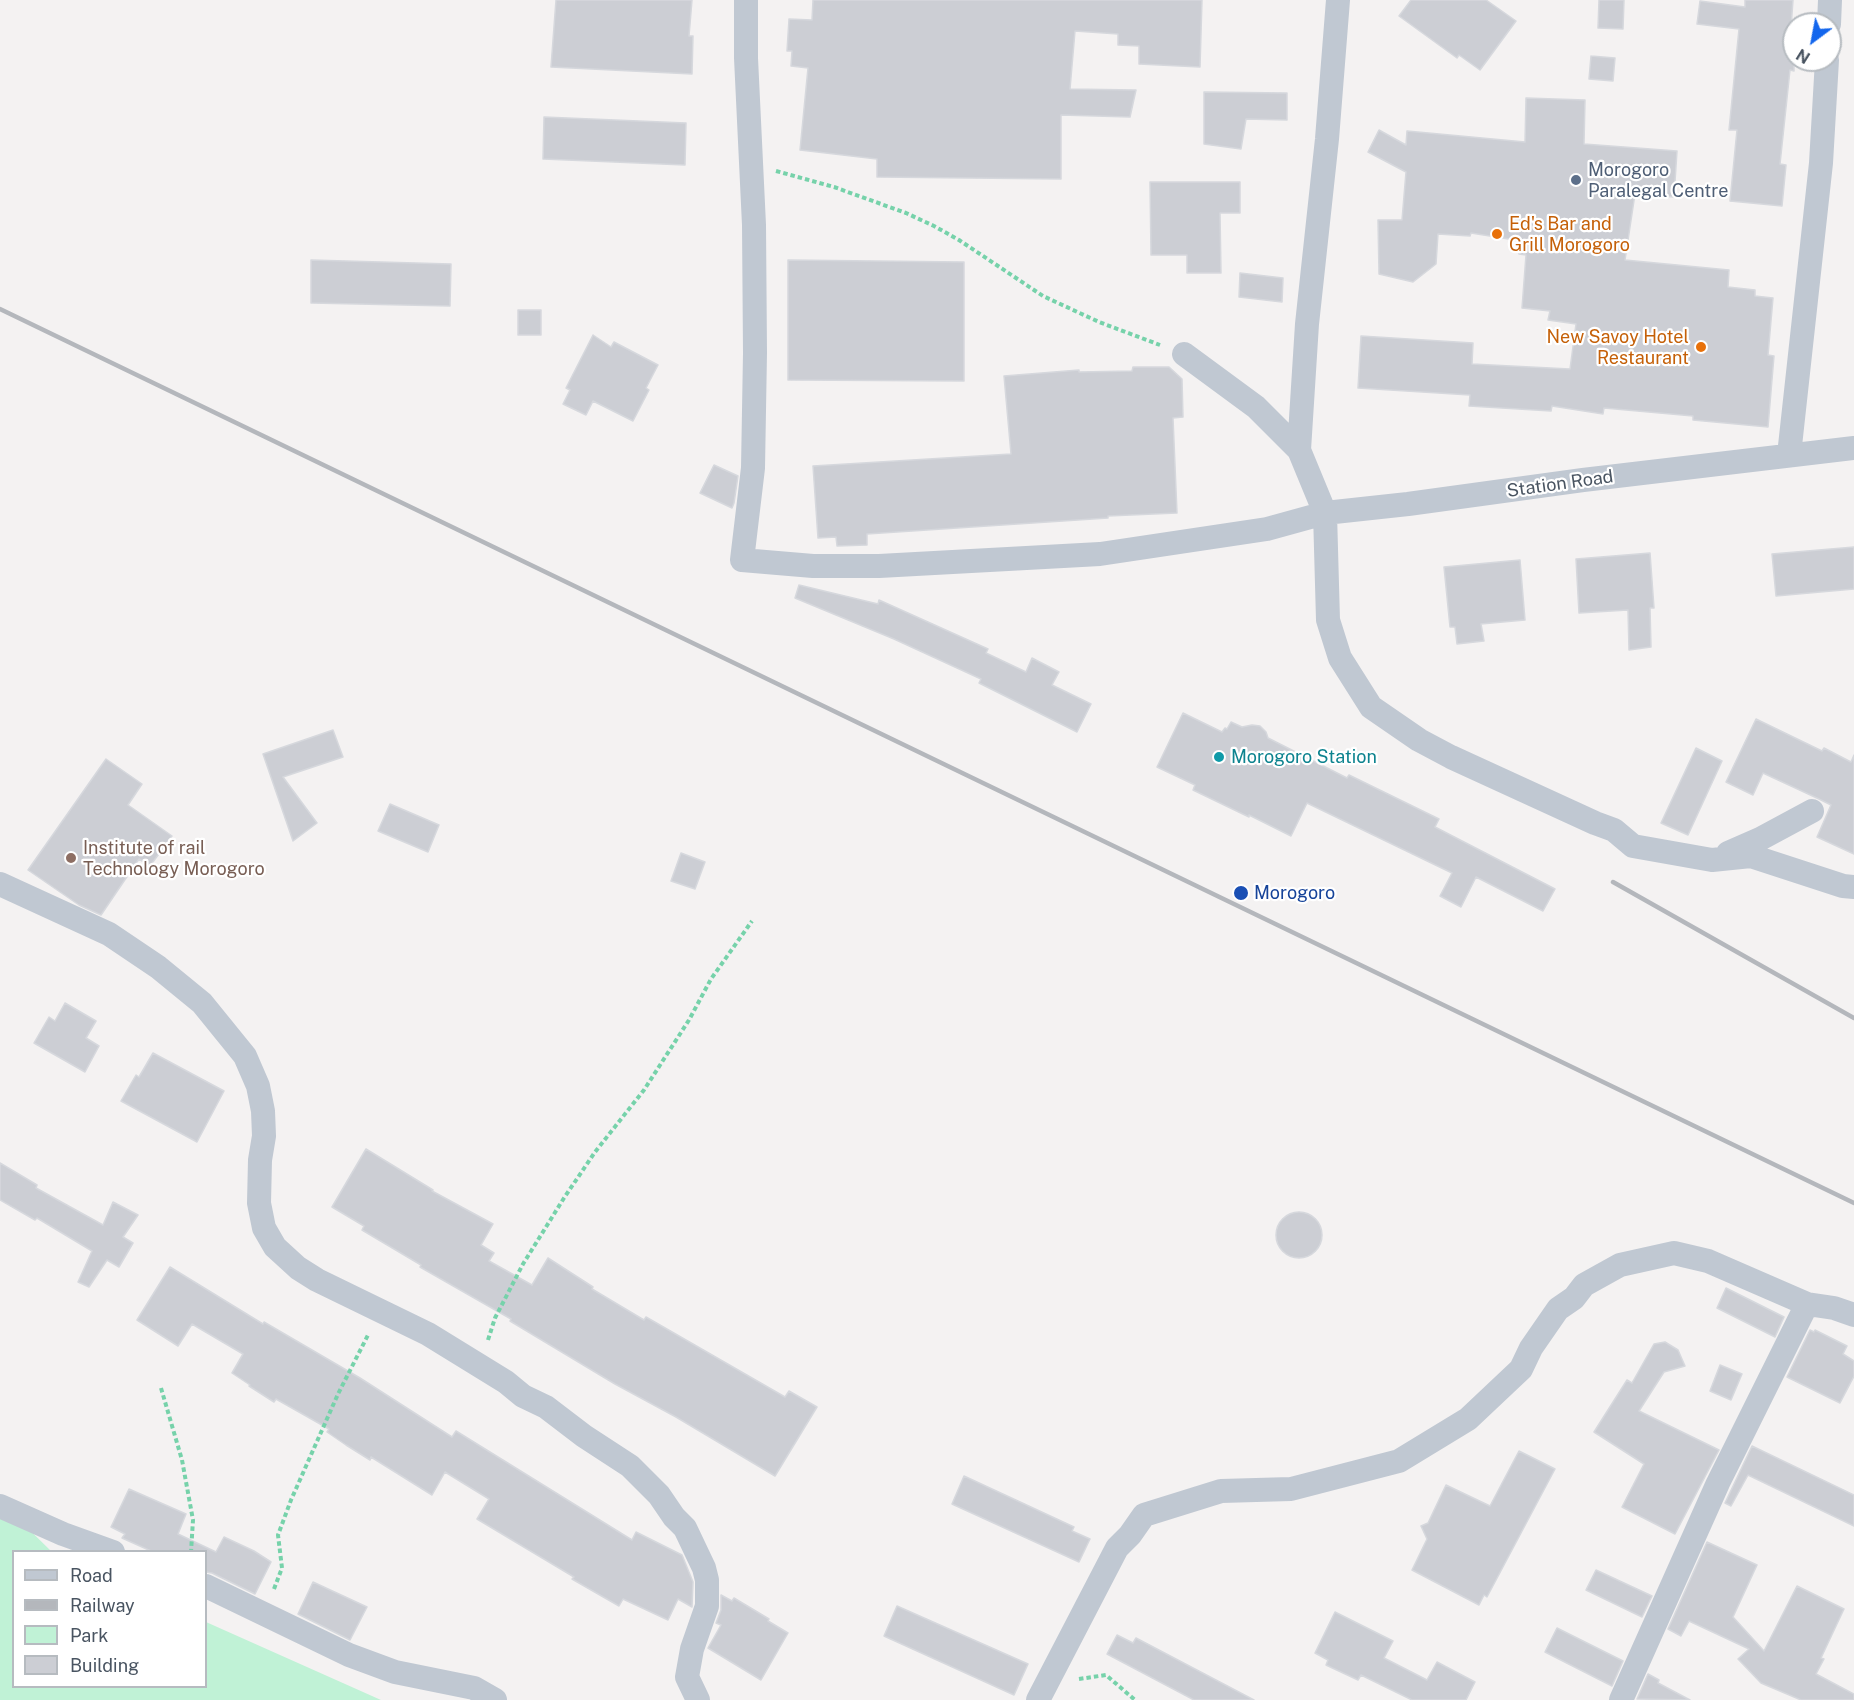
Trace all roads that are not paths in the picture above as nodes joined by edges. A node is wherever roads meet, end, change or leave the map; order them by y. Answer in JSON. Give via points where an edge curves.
{"nodes":[{"id":1,"x":746,"y":0,"type":"edge"},
{"id":2,"x":1338,"y":0,"type":"edge"},
{"id":3,"x":1826,"y":72,"type":"edge"},
{"id":4,"x":1184,"y":354,"type":"road end"},
{"id":5,"x":1854,"y":448,"type":"edge"},
{"id":6,"x":1299,"y":450,"type":"junction"},
{"id":7,"x":1789,"y":455,"type":"junction"},
{"id":8,"x":1325,"y":513,"type":"junction"},
{"id":9,"x":1812,"y":811,"type":"dead end"},
{"id":10,"x":1712,"y":860,"type":"junction"},
{"id":11,"x":0,"y":884,"type":"edge"},
{"id":12,"x":1850,"y":892,"type":"edge"},
{"id":13,"x":1807,"y":1304,"type":"junction"},
{"id":14,"x":1854,"y":1315,"type":"edge"},
{"id":15,"x":0,"y":1506,"type":"edge"},
{"id":16,"x":110,"y":1550,"type":"edge"},
{"id":17,"x":207,"y":1586,"type":"edge"},
{"id":18,"x":1042,"y":1692,"type":"edge"},
{"id":19,"x":495,"y":1700,"type":"edge"},
{"id":20,"x":698,"y":1700,"type":"edge"},
{"id":21,"x":1621,"y":1700,"type":"edge"}],
"edges":[{"from":1,"to":8,"type":"street","name":"Station Road","via":[[755,353],[753,468],[742,560],[879,566],[1063,557],[1267,529]]},
{"from":2,"to":6,"type":"street"},
{"from":3,"to":7,"type":"street","via":[[1821,163]]},
{"from":4,"to":6,"type":"street","via":[[1256,406]]},
{"from":5,"to":7,"type":"street","name":"Station Road"},
{"from":6,"to":8,"type":"street"},
{"from":7,"to":8,"type":"street","name":"Station Road"},
{"from":8,"to":10,"type":"street","via":[[1328,620],[1340,658],[1371,707],[1451,757],[1614,830],[1633,846]]},
{"from":9,"to":10,"type":"street"},
{"from":10,"to":12,"type":"street","via":[[1751,856]]},
{"from":11,"to":20,"type":"street","via":[[110,934],[158,967],[202,1003],[244,1056],[258,1086],[263,1111],[259,1203],[264,1228],[275,1247],[317,1280],[428,1334],[546,1407],[630,1466],[659,1496],[685,1528],[705,1568],[707,1606],[687,1677]]},
{"from":13,"to":14,"type":"street"},
{"from":13,"to":18,"type":"street","via":[[1708,1261],[1674,1253],[1620,1265],[1584,1285],[1558,1309],[1531,1347],[1521,1369],[1468,1419],[1399,1461],[1291,1489],[1221,1491],[1144,1515],[1117,1548]]},
{"from":13,"to":21,"type":"street","via":[[1718,1483]]},
{"from":15,"to":16,"type":"street"},
{"from":17,"to":19,"type":"street","via":[[349,1655],[395,1672],[474,1688]]}]}
